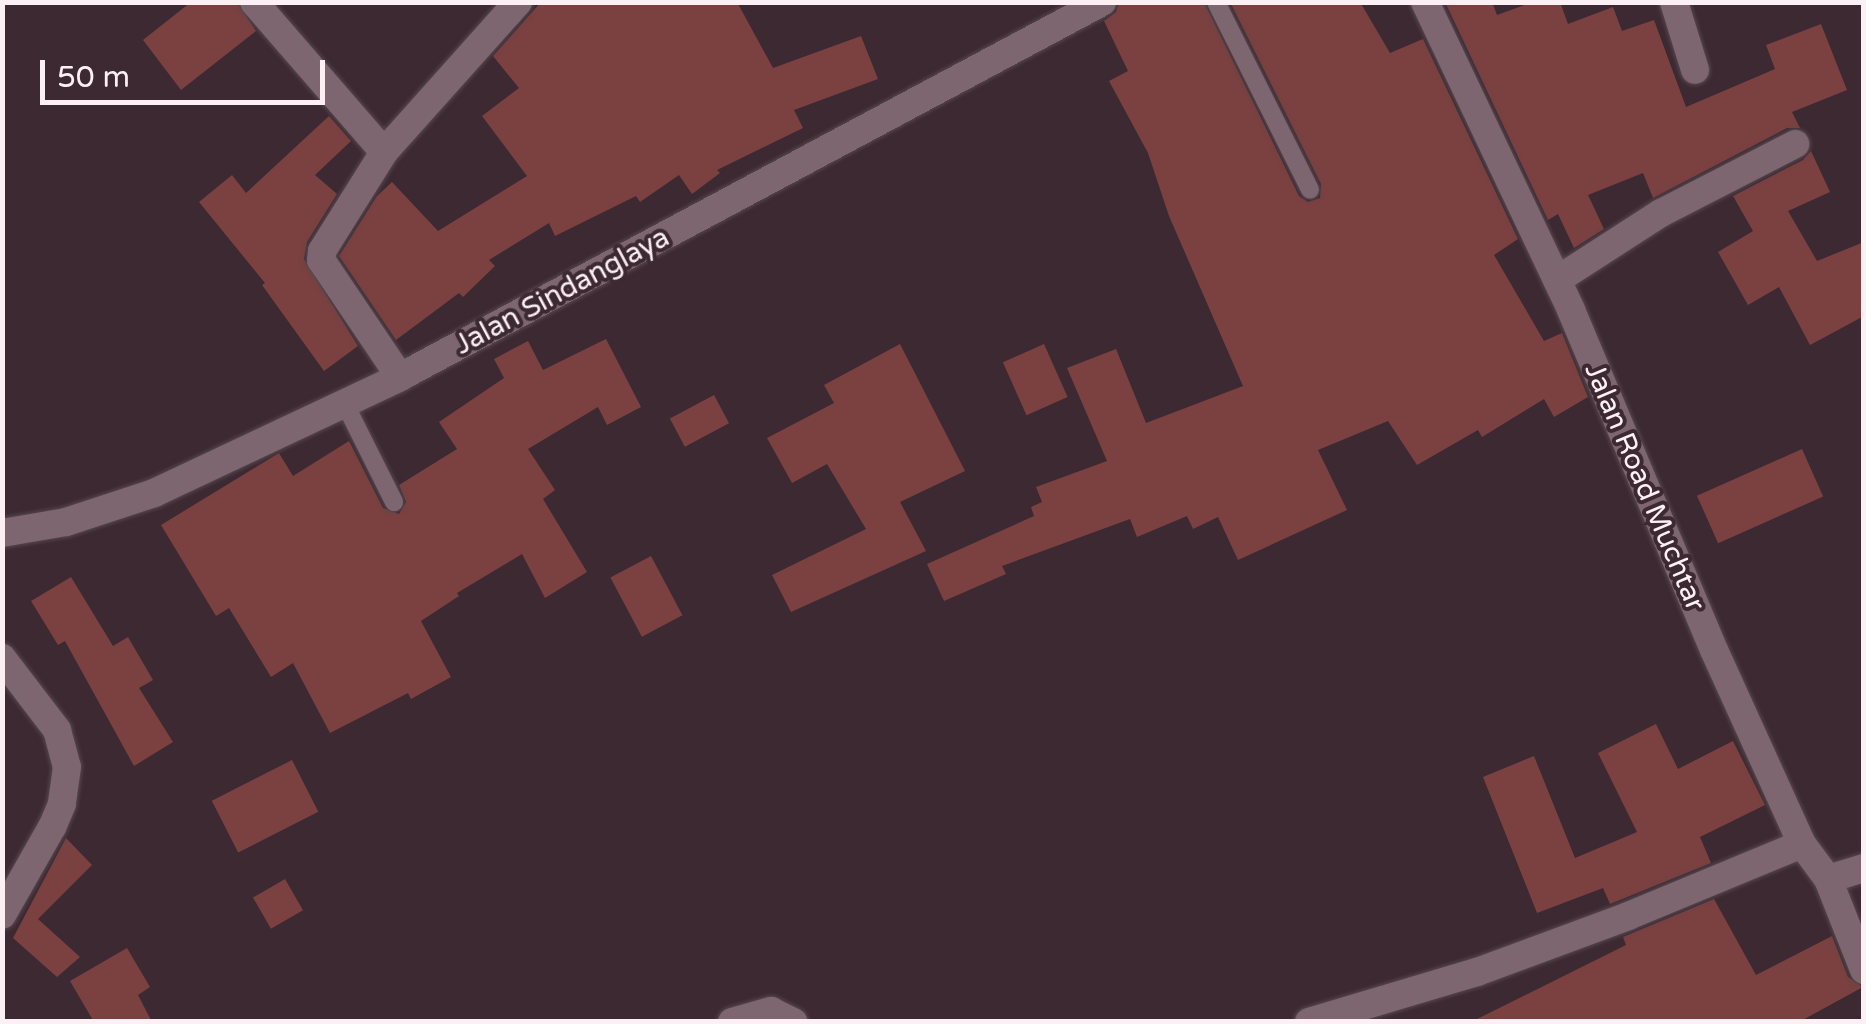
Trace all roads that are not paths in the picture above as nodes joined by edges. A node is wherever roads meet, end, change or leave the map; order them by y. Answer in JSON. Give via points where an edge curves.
{"nodes":[{"id":1,"x":254,"y":2,"type":"edge"},
{"id":2,"x":518,"y":2,"type":"edge"},
{"id":3,"x":1102,"y":2,"type":"edge"},
{"id":4,"x":1216,"y":2,"type":"edge"},
{"id":5,"x":1425,"y":2,"type":"edge"},
{"id":6,"x":1674,"y":2,"type":"edge"},
{"id":7,"x":1695,"y":70,"type":"dead end"},
{"id":8,"x":1795,"y":144,"type":"dead end"},
{"id":9,"x":384,"y":152,"type":"junction"},
{"id":10,"x":1310,"y":190,"type":"dead end"},
{"id":11,"x":1557,"y":280,"type":"junction"},
{"id":12,"x":400,"y":377,"type":"junction"},
{"id":13,"x":344,"y":402,"type":"junction"},
{"id":14,"x":394,"y":502,"type":"dead end"},
{"id":15,"x":2,"y":533,"type":"edge"},
{"id":16,"x":2,"y":658,"type":"edge"},
{"id":17,"x":1802,"y":844,"type":"junction"},
{"id":18,"x":1864,"y":868,"type":"edge"},
{"id":19,"x":1828,"y":880,"type":"junction"},
{"id":20,"x":2,"y":916,"type":"edge"},
{"id":21,"x":1864,"y":970,"type":"edge"},
{"id":22,"x":732,"y":1022,"type":"edge"},
{"id":23,"x":794,"y":1022,"type":"edge"},
{"id":24,"x":1309,"y":1022,"type":"edge"}],
"edges":[{"from":1,"to":9,"type":"street"},
{"from":2,"to":9,"type":"street"},
{"from":3,"to":12,"type":"street","name":"Jalan Sindanglaya"},
{"from":4,"to":10,"type":"lane"},
{"from":5,"to":11,"type":"street","name":"Jalan Road Muchtar"},
{"from":6,"to":7,"type":"street"},
{"from":8,"to":11,"type":"street","via":[[1661,213]]},
{"from":9,"to":12,"type":"street","via":[[321,260]]},
{"from":11,"to":17,"type":"street","name":"Jalan Road Muchtar"},
{"from":12,"to":13,"type":"street","name":"Jalan Sindanglaya"},
{"from":13,"to":14,"type":"lane"},
{"from":13,"to":15,"type":"street","name":"Jalan Sindanglaya","via":[[154,493],[66,522]]},
{"from":16,"to":20,"type":"street","via":[[57,730],[68,767],[62,804]]},
{"from":17,"to":19,"type":"street","name":"Jalan Road Muchtar"},
{"from":17,"to":24,"type":"street","via":[[1476,972]]},
{"from":18,"to":19,"type":"street"},
{"from":19,"to":21,"type":"street","name":"Jalan Road Muchtar"},
{"from":22,"to":23,"type":"street","via":[[771,1011]]}]}
